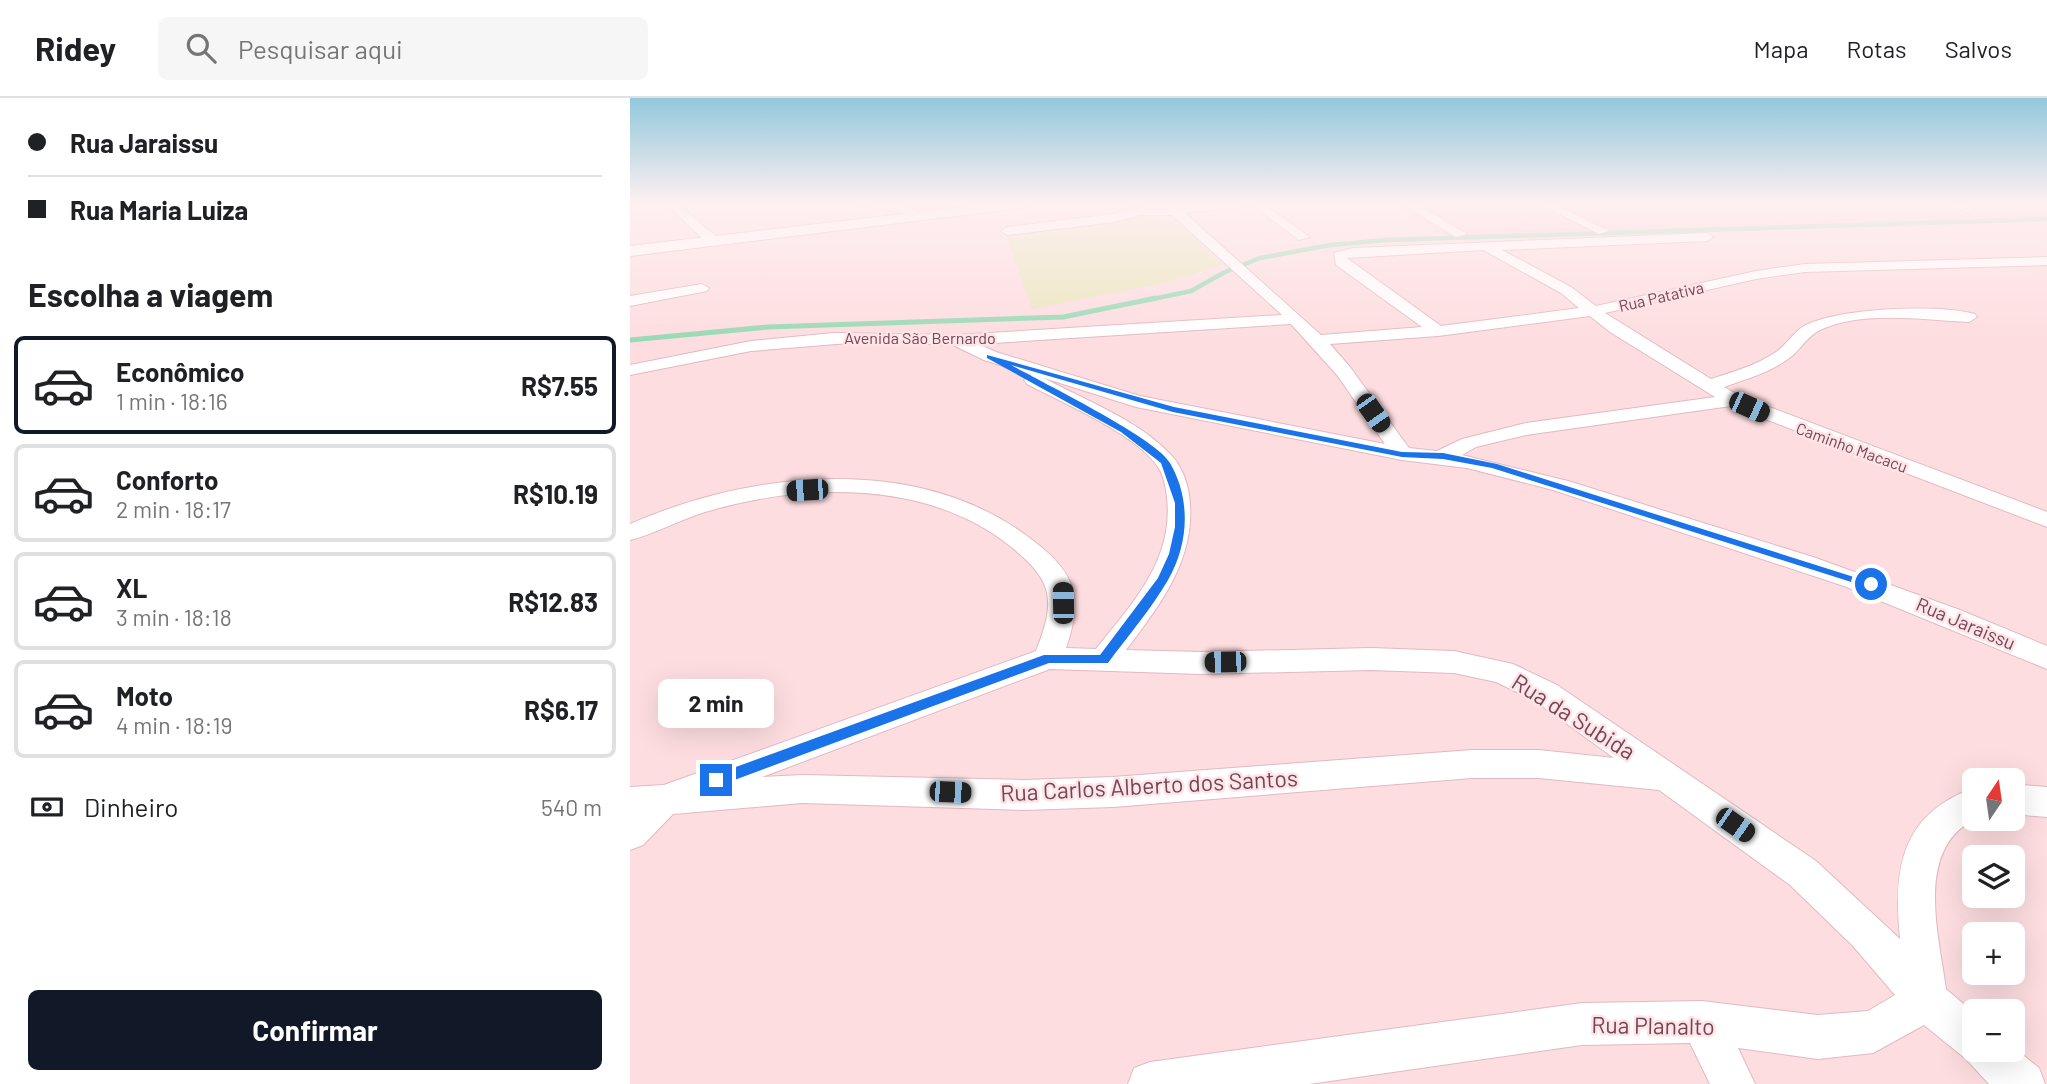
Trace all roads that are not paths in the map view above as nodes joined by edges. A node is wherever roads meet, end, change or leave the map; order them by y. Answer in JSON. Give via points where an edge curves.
{"nodes":[{"id":1,"x":1220,"y":250,"type":"edge"},
{"id":2,"x":1406,"y":250,"type":"edge"},
{"id":3,"x":1493,"y":250,"type":"edge"},
{"id":4,"x":2047,"y":261,"type":"edge"},
{"id":5,"x":702,"y":288,"type":"dead end"},
{"id":6,"x":630,"y":301,"type":"edge"},
{"id":7,"x":1592,"y":311,"type":"junction"},
{"id":8,"x":1969,"y":317,"type":"dead end"},
{"id":9,"x":1296,"y":319,"type":"junction"},
{"id":10,"x":1438,"y":331,"type":"junction"},
{"id":11,"x":956,"y":340,"type":"junction"},
{"id":12,"x":1317,"y":340,"type":"junction"},
{"id":13,"x":990,"y":356,"type":"junction"},
{"id":14,"x":630,"y":370,"type":"edge"},
{"id":15,"x":1708,"y":386,"type":"junction"},
{"id":16,"x":1733,"y":400,"type":"junction"},
{"id":17,"x":1402,"y":454,"type":"junction"},
{"id":18,"x":1443,"y":456,"type":"junction"},
{"id":19,"x":2047,"y":520,"type":"edge"},
{"id":20,"x":630,"y":533,"type":"edge"},
{"id":21,"x":1048,"y":658,"type":"junction"},
{"id":22,"x":2047,"y":659,"type":"edge"},
{"id":23,"x":1103,"y":660,"type":"junction"},
{"id":24,"x":1668,"y":777,"type":"junction"},
{"id":25,"x":665,"y":799,"type":"junction"},
{"id":26,"x":2025,"y":800,"type":"edge"},
{"id":27,"x":630,"y":802,"type":"edge"},
{"id":28,"x":2047,"y":802,"type":"edge"},
{"id":29,"x":1962,"y":809,"type":"edge"},
{"id":30,"x":630,"y":834,"type":"edge"},
{"id":31,"x":1927,"y":1000,"type":"junction"},
{"id":32,"x":1702,"y":1022,"type":"junction"},
{"id":33,"x":1962,"y":1031,"type":"edge"},
{"id":34,"x":1998,"y":1062,"type":"edge"},
{"id":35,"x":1150,"y":1084,"type":"edge"},
{"id":36,"x":1733,"y":1084,"type":"edge"},
{"id":37,"x":2023,"y":1084,"type":"edge"}],
"edges":[{"from":1,"to":9,"type":"street"},
{"from":2,"to":10,"type":"street","via":[[1339,256],[1341,262]]},
{"from":3,"to":7,"type":"street","name":"Caminho Macacu","via":[[1566,290]]},
{"from":4,"to":7,"type":"street","name":"Rua Patativa","via":[[1805,268]]},
{"from":5,"to":6,"type":"street"},
{"from":7,"to":10,"type":"street","name":"Rua Patativa"},
{"from":7,"to":15,"type":"street","name":"Caminho Macacu"},
{"from":8,"to":15,"type":"street","via":[[1897,316],[1825,323],[1810,329],[1791,349],[1746,373]]},
{"from":9,"to":11,"type":"street","name":"Avenida São Bernardo"},
{"from":9,"to":12,"type":"street"},
{"from":10,"to":12,"type":"street","name":"Rua Patativa"},
{"from":11,"to":13,"type":"street"},
{"from":11,"to":14,"type":"street","name":"Avenida São Bernardo","via":[[908,335],[784,341]]},
{"from":12,"to":17,"type":"street"},
{"from":13,"to":17,"type":"street","name":"Rua Jaraissu","via":[[1136,401]]},
{"from":13,"to":23,"type":"street","via":[[1124,430],[1166,462],[1175,481],[1180,527],[1174,554],[1163,579]]},
{"from":15,"to":16,"type":"street","name":"Caminho Macacu"},
{"from":16,"to":18,"type":"street","name":"Rua Jaraissu","via":[[1526,429],[1469,443]]},
{"from":16,"to":19,"type":"street","name":"Caminho Macacu"},
{"from":17,"to":18,"type":"street","name":"Rua Jaraissu"},
{"from":18,"to":22,"type":"street","name":"Rua Jaraissu","via":[[1522,474],[1871,584],[1970,622]]},
{"from":20,"to":21,"type":"street","via":[[713,502],[762,494],[894,489],[940,499],[988,518],[1038,555],[1063,588],[1064,618]]},
{"from":21,"to":23,"type":"street","name":"Rua da Subida"},
{"from":21,"to":25,"type":"street"},
{"from":23,"to":24,"type":"street","name":"Rua da Subida","via":[[1371,659],[1466,664],[1503,672],[1546,693]]},
{"from":24,"to":25,"type":"street","name":"Rua Carlos Alberto dos Santos","via":[[1539,764],[1472,764],[1113,792],[1024,795],[803,789]]},
{"from":24,"to":31,"type":"street","name":"Rua da Subida","via":[[1803,873],[1867,932]]},
{"from":25,"to":27,"type":"street","name":"Rua Carlos Alberto dos Santos"},
{"from":25,"to":30,"type":"street"},
{"from":26,"to":28,"type":"street"},
{"from":29,"to":31,"type":"street","via":[[1948,816],[1924,847],[1915,892]]},
{"from":31,"to":32,"type":"street","name":"Rua Planalto","via":[[1872,1032],[1818,1037]]},
{"from":31,"to":33,"type":"street"},
{"from":32,"to":35,"type":"street","name":"Rua Planalto","via":[[1582,1024]]},
{"from":32,"to":36,"type":"street"},
{"from":34,"to":37,"type":"street"}]}
